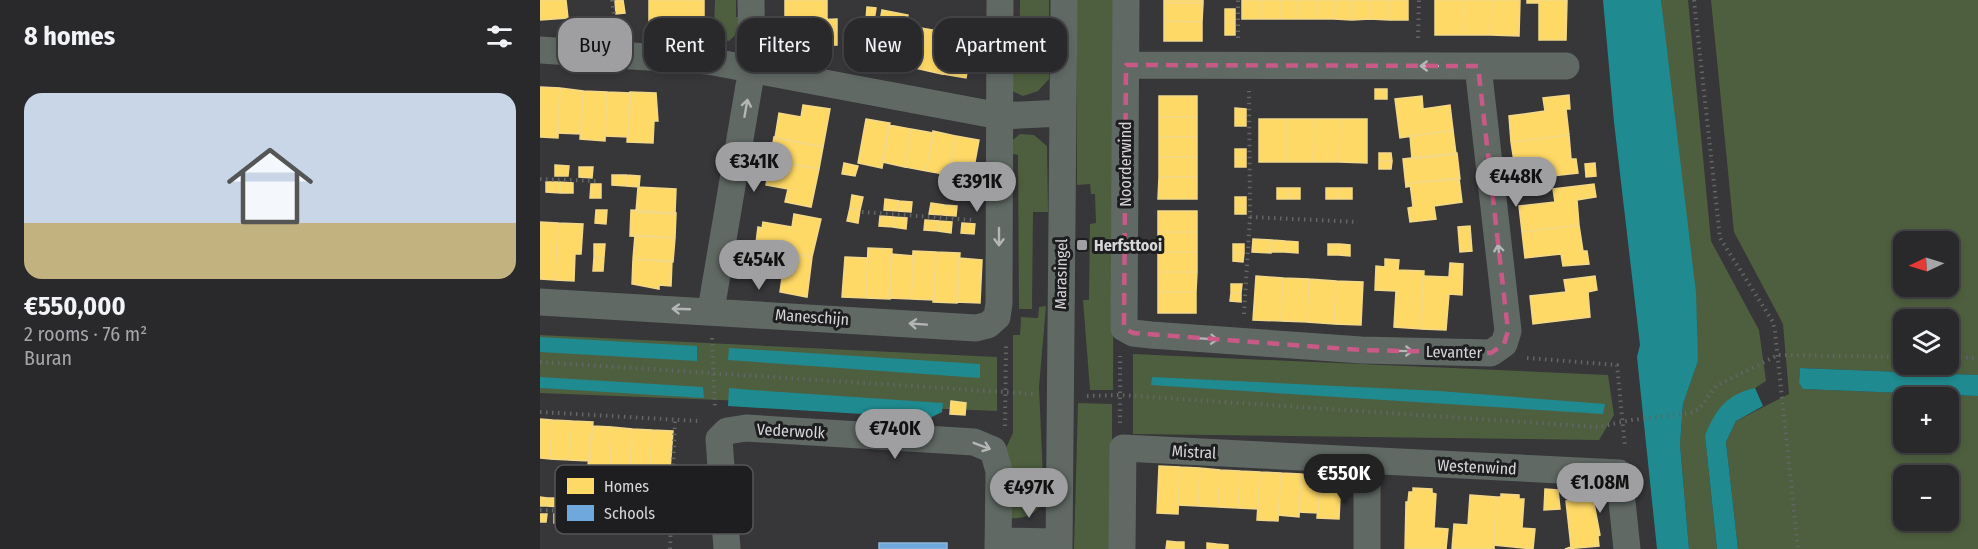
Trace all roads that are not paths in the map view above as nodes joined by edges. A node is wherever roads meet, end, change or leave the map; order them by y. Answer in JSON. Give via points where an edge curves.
{"nodes":[{"id":1,"x":751,"y":0,"type":"edge"},
{"id":2,"x":1000,"y":0,"type":"edge"},
{"id":3,"x":1064,"y":0,"type":"edge"},
{"id":4,"x":1126,"y":0,"type":"edge"},
{"id":5,"x":751,"y":18,"type":"edge"},
{"id":6,"x":540,"y":50,"type":"edge"},
{"id":7,"x":1126,"y":65,"type":"junction"},
{"id":8,"x":737,"y":66,"type":"edge"},
{"id":9,"x":1478,"y":66,"type":"junction"},
{"id":10,"x":1566,"y":66,"type":"dead end"},
{"id":11,"x":751,"y":72,"type":"edge"},
{"id":12,"x":773,"y":72,"type":"edge"},
{"id":13,"x":1062,"y":113,"type":"junction"},
{"id":14,"x":1000,"y":116,"type":"junction"},
{"id":15,"x":540,"y":302,"type":"edge"},
{"id":16,"x":711,"y":310,"type":"junction"},
{"id":17,"x":1124,"y":328,"type":"joint"},
{"id":18,"x":1367,"y":462,"type":"junction"},
{"id":19,"x":720,"y":465,"type":"edge"},
{"id":20,"x":726,"y":534,"type":"edge"},
{"id":21,"x":998,"y":545,"type":"edge"},
{"id":22,"x":1059,"y":545,"type":"edge"},
{"id":23,"x":727,"y":549,"type":"edge"},
{"id":24,"x":1122,"y":549,"type":"edge"},
{"id":25,"x":1367,"y":549,"type":"edge"},
{"id":26,"x":1627,"y":549,"type":"edge"}],
"edges":[{"from":1,"to":5,"type":"street"},
{"from":2,"to":14,"type":"street"},
{"from":3,"to":13,"type":"street","name":"Marasingel"},
{"from":4,"to":7,"type":"street","name":"Noorderwind"},
{"from":6,"to":8,"type":"street"},
{"from":9,"to":7,"type":"street","one_way":true},
{"from":7,"to":17,"type":"street","name":"Noorderwind"},
{"from":9,"to":10,"type":"street"},
{"from":17,"to":9,"type":"street","name":"Levanter","one_way":true,"via":[[1151,335],[1361,350],[1491,353],[1504,344],[1508,331]]},
{"from":16,"to":11,"type":"street","one_way":true},
{"from":12,"to":14,"type":"street"},
{"from":13,"to":14,"type":"street"},
{"from":13,"to":22,"type":"street","name":"Marasingel"},
{"from":14,"to":16,"type":"street","name":"Maneschijn","one_way":true,"via":[[997,317],[984,324]]},
{"from":16,"to":15,"type":"street","name":"Maneschijn","one_way":true},
{"from":18,"to":24,"type":"street","name":"Mistral","via":[[1123,448]]},
{"from":18,"to":25,"type":"street"},
{"from":18,"to":26,"type":"street","name":"Westenwind","via":[[1619,474]]},
{"from":19,"to":21,"type":"street","name":"Vederwolk","one_way":true,"via":[[717,431],[746,429],[974,442],[993,450],[999,471]]},
{"from":23,"to":20,"type":"street","name":"Vederwolk","one_way":true},
{"from":21,"to":22,"type":"street"}]}
